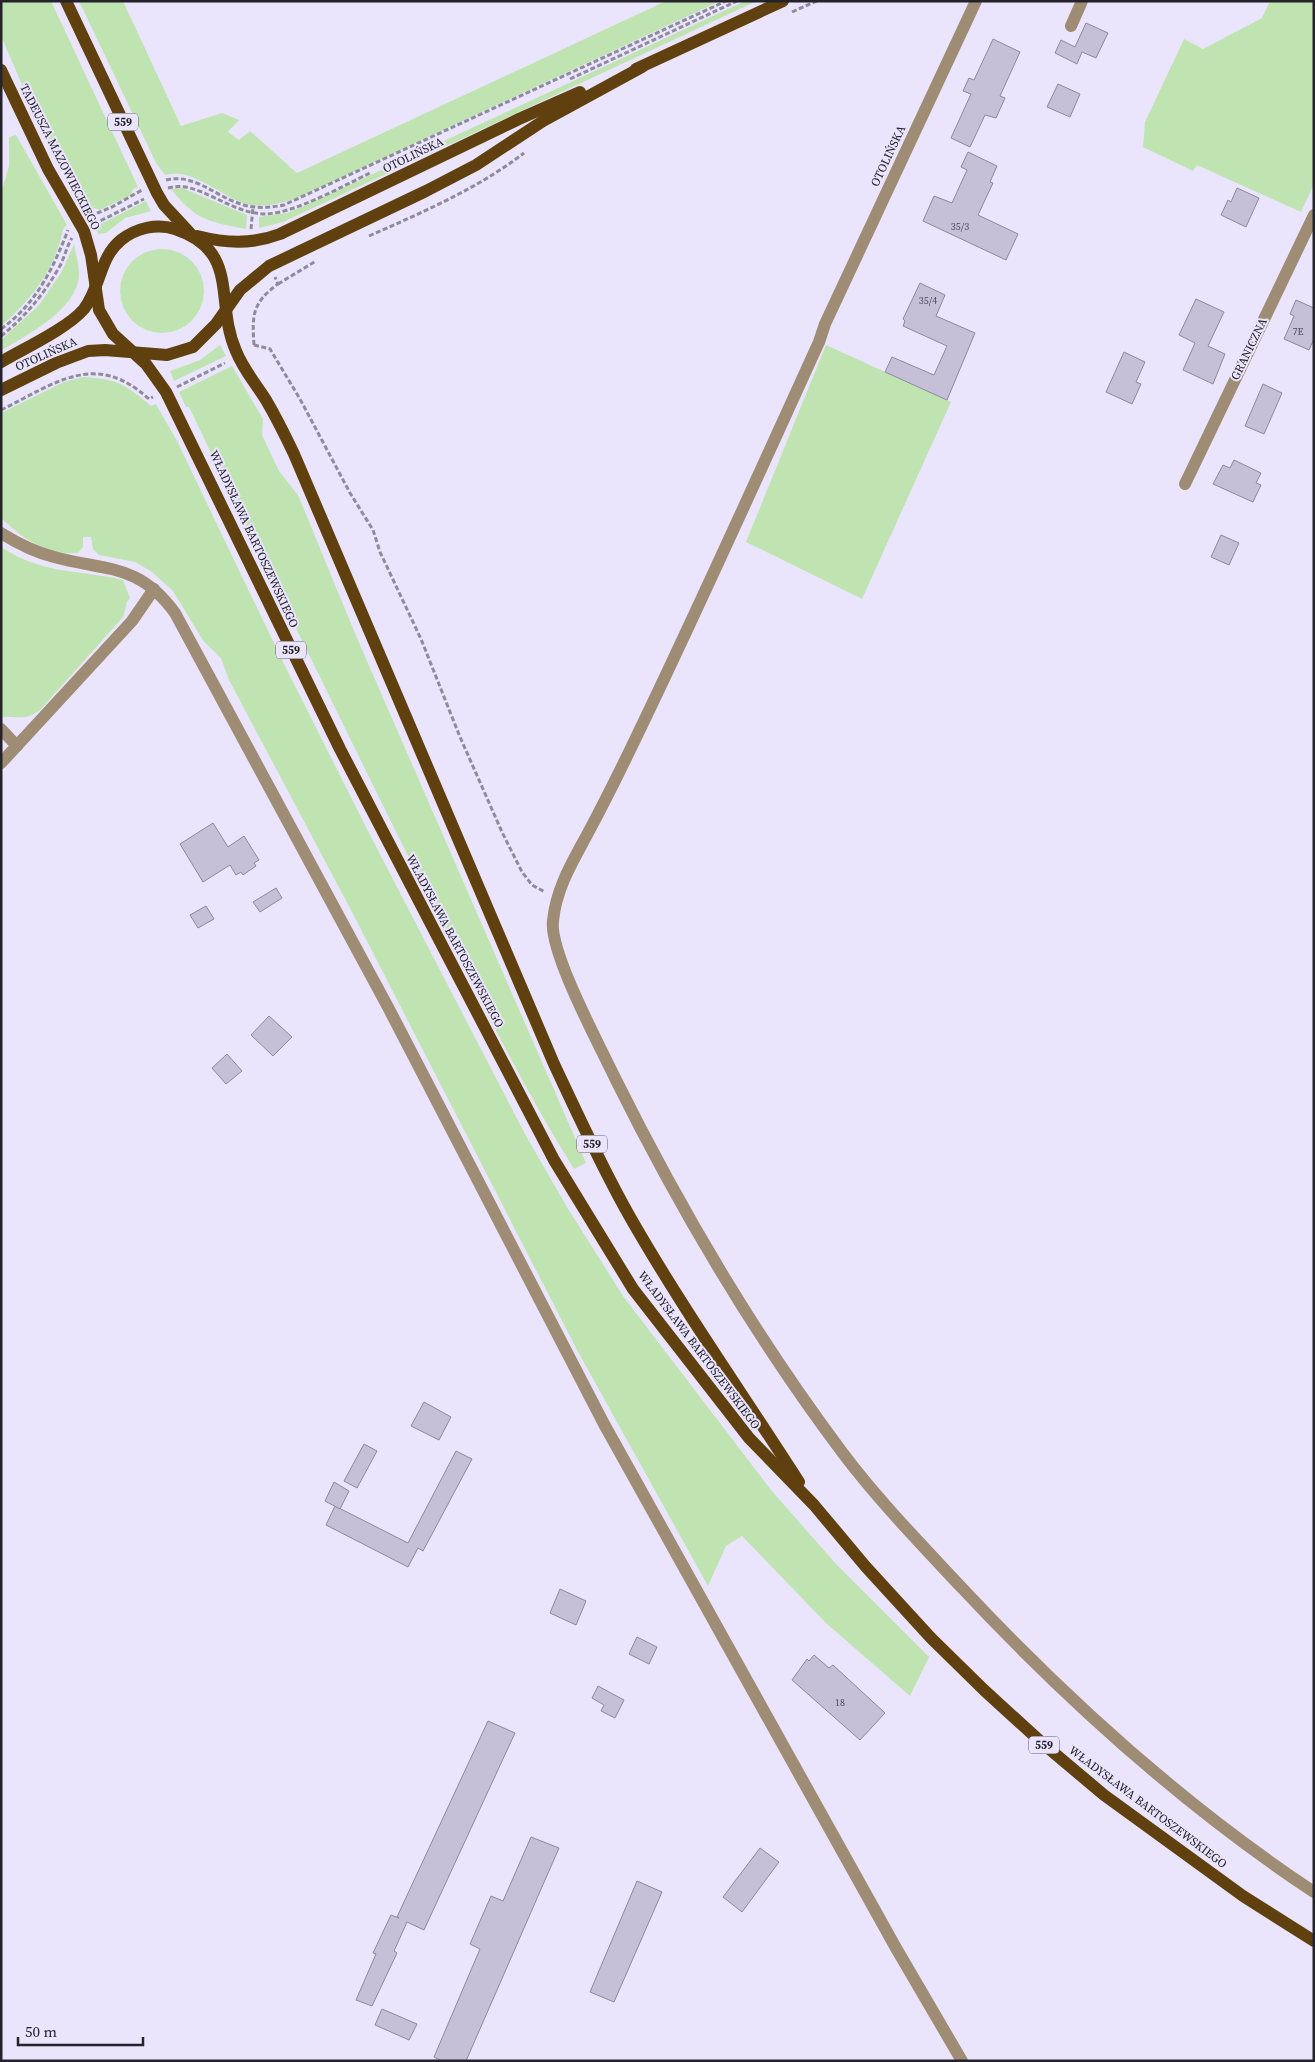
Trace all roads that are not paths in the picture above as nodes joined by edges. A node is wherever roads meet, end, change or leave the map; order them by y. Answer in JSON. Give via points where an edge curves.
{"nodes":[{"id":1,"x":66,"y":1,"type":"edge"},
{"id":2,"x":783,"y":1,"type":"edge"},
{"id":3,"x":976,"y":1,"type":"edge"},
{"id":4,"x":1082,"y":1,"type":"edge"},
{"id":5,"x":1071,"y":26,"type":"dead end"},
{"id":6,"x":642,"y":66,"type":"junction"},
{"id":7,"x":1,"y":70,"type":"edge"},
{"id":8,"x":1314,"y":215,"type":"edge"},
{"id":9,"x":192,"y":235,"type":"junction"},
{"id":10,"x":95,"y":286,"type":"junction"},
{"id":11,"x":225,"y":310,"type":"junction"},
{"id":12,"x":134,"y":352,"type":"junction"},
{"id":13,"x":1,"y":362,"type":"edge"},
{"id":14,"x":1,"y":390,"type":"edge"},
{"id":15,"x":1185,"y":484,"type":"dead end"},
{"id":16,"x":3,"y":533,"type":"edge"},
{"id":17,"x":154,"y":589,"type":"junction"},
{"id":18,"x":1,"y":729,"type":"edge"},
{"id":19,"x":17,"y":746,"type":"junction"},
{"id":20,"x":1,"y":764,"type":"edge"},
{"id":21,"x":814,"y":1505,"type":"junction"},
{"id":22,"x":1314,"y":1892,"type":"edge"},
{"id":23,"x":1314,"y":1941,"type":"edge"},
{"id":24,"x":962,"y":2061,"type":"edge"}],
"edges":[{"from":1,"to":9,"type":"main road","number":"559","via":[[157,193],[164,206]]},
{"from":2,"to":6,"type":"main road","name":"OTOLIŃSKA"},
{"from":3,"to":22,"type":"street","name":"OTOLIŃSKA","via":[[688,628],[567,872],[557,897],[552,928],[556,947],[607,1061],[678,1200],[734,1293],[843,1454],[926,1550],[1026,1656],[1139,1760],[1278,1868]]},
{"from":4,"to":5,"type":"street"},
{"from":6,"to":9,"type":"main road","name":"OTOLIŃSKA","via":[[519,119],[270,238],[220,242]]},
{"from":6,"to":11,"type":"main road","name":"OTOLIŃSKA","via":[[550,117],[476,165],[269,266],[240,290]]},
{"from":7,"to":10,"type":"main road","name":"TADEUSZA MAZOWIECKIEGO","number":"559","via":[[48,169],[84,230]]},
{"from":8,"to":15,"type":"street","name":"GRANICZNA"},
{"from":9,"to":10,"type":"main road","number":"559","via":[[162,227],[136,231],[110,250]]},
{"from":9,"to":11,"type":"main road","number":"559","via":[[208,248],[222,273]]},
{"from":10,"to":12,"type":"main road","number":"559","via":[[99,310],[105,322]]},
{"from":10,"to":13,"type":"main road","name":"OTOLIŃSKA","via":[[84,308],[69,322]]},
{"from":11,"to":12,"type":"main road","via":[[193,347],[167,355]]},
{"from":11,"to":21,"type":"main road","name":"WŁADYSŁAWA BARTOSZEWSKIEGO","number":"559","via":[[228,330],[238,356],[271,408],[294,454],[550,1055],[588,1135],[629,1215],[676,1294]]},
{"from":12,"to":14,"type":"main road","name":"OTOLIŃSKA","via":[[88,351]]},
{"from":12,"to":21,"type":"main road","name":"WŁADYSŁAWA BARTOSZEWSKIEGO","number":"559","via":[[156,376],[185,427],[340,749],[554,1160],[633,1290],[749,1438]]},
{"from":16,"to":17,"type":"street","via":[[52,557],[122,570]]},
{"from":17,"to":19,"type":"street","via":[[132,621]]},
{"from":17,"to":24,"type":"street","via":[[175,613],[216,686],[389,1009],[604,1424]]},
{"from":18,"to":19,"type":"street"},
{"from":19,"to":20,"type":"street"},
{"from":21,"to":23,"type":"main road","name":"WŁADYSŁAWA BARTOSZEWSKIEGO","number":"559","via":[[931,1638],[1041,1742],[1104,1795],[1184,1854]]}]}
